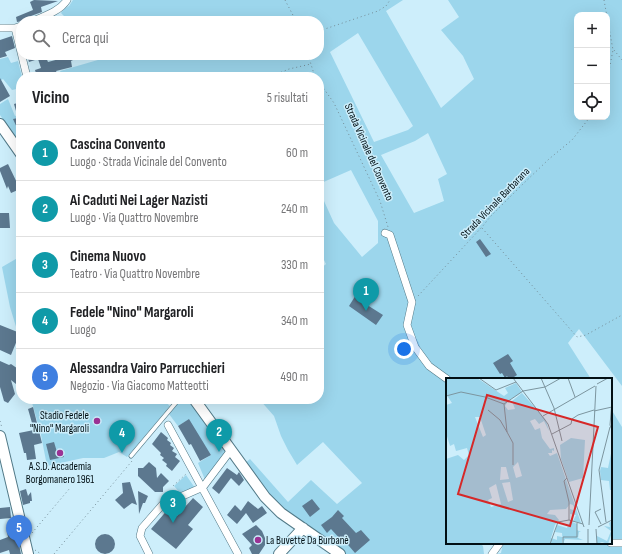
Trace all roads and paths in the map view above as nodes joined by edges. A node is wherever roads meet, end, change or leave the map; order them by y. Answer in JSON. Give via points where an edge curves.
{"nodes":[{"id":1,"x":67,"y":0,"type":"edge"},
{"id":2,"x":285,"y":0,"type":"edge"},
{"id":3,"x":390,"y":0,"type":"edge"},
{"id":4,"x":604,"y":0,"type":"edge"},
{"id":5,"x":43,"y":16,"type":"edge"},
{"id":6,"x":293,"y":16,"type":"edge"},
{"id":7,"x":16,"y":27,"type":"edge"},
{"id":8,"x":0,"y":28,"type":"edge"},
{"id":9,"x":324,"y":30,"type":"edge"},
{"id":10,"x":614,"y":50,"type":"junction"},
{"id":11,"x":24,"y":60,"type":"edge"},
{"id":12,"x":310,"y":60,"type":"edge"},
{"id":13,"x":622,"y":60,"type":"edge"},
{"id":14,"x":311,"y":64,"type":"junction"},
{"id":15,"x":610,"y":68,"type":"edge"},
{"id":16,"x":26,"y":72,"type":"edge"},
{"id":17,"x":282,"y":72,"type":"edge"},
{"id":18,"x":313,"y":72,"type":"edge"},
{"id":19,"x":324,"y":89,"type":"edge"},
{"id":20,"x":588,"y":120,"type":"edge"},
{"id":21,"x":0,"y":124,"type":"edge"},
{"id":22,"x":16,"y":147,"type":"edge"},
{"id":23,"x":482,"y":227,"type":"junction"},
{"id":24,"x":388,"y":234,"type":"joint"},
{"id":25,"x":412,"y":302,"type":"junction"},
{"id":26,"x":622,"y":315,"type":"edge"},
{"id":27,"x":446,"y":378,"type":"edge"},
{"id":28,"x":175,"y":404,"type":"edge"},
{"id":29,"x":198,"y":404,"type":"edge"},
{"id":30,"x":168,"y":425,"type":"dead end"},
{"id":31,"x":0,"y":430,"type":"edge"},
{"id":32,"x":231,"y":450,"type":"junction"},
{"id":33,"x":133,"y":457,"type":"joint"},
{"id":34,"x":192,"y":468,"type":"junction"},
{"id":35,"x":173,"y":486,"type":"dead end"},
{"id":36,"x":203,"y":487,"type":"junction"},
{"id":37,"x":70,"y":488,"type":"dead end"},
{"id":38,"x":303,"y":528,"type":"junction"},
{"id":39,"x":30,"y":536,"type":"dead end"},
{"id":40,"x":499,"y":544,"type":"edge"},
{"id":41,"x":28,"y":554,"type":"edge"},
{"id":42,"x":54,"y":554,"type":"edge"},
{"id":43,"x":149,"y":554,"type":"edge"},
{"id":44,"x":238,"y":554,"type":"edge"},
{"id":45,"x":279,"y":554,"type":"edge"},
{"id":46,"x":340,"y":554,"type":"edge"},
{"id":47,"x":492,"y":554,"type":"edge"}],
"edges":[{"from":1,"to":5,"type":"street","via":[[56,10]]},
{"from":2,"to":6,"type":"path"},
{"from":3,"to":9,"type":"path","via":[[378,11]]},
{"from":4,"to":10,"type":"path"},
{"from":7,"to":8,"type":"street"},
{"from":10,"to":13,"type":"path"},
{"from":10,"to":15,"type":"path"},
{"from":11,"to":16,"type":"street"},
{"from":12,"to":14,"type":"path"},
{"from":14,"to":17,"type":"path"},
{"from":14,"to":18,"type":"path"},
{"from":19,"to":24,"type":"path","name":"Strada Vicinale del Convento","via":[[334,103],[380,201]]},
{"from":20,"to":23,"type":"path","name":"Strada Vicinale Barbarana","via":[[572,140],[521,186]]},
{"from":21,"to":22,"type":"main road"},
{"from":23,"to":25,"type":"path","name":"Strada Vicinale Barbarana"},
{"from":23,"to":26,"type":"path","via":[[577,337],[586,335]]},
{"from":24,"to":25,"type":"street"},
{"from":25,"to":27,"type":"street","via":[[407,325],[415,347],[429,366]]},
{"from":28,"to":33,"type":"lane"},
{"from":29,"to":32,"type":"main road"},
{"from":30,"to":34,"type":"street"},
{"from":31,"to":41,"type":"main road"},
{"from":32,"to":36,"type":"street"},
{"from":32,"to":38,"type":"main road","via":[[265,497]]},
{"from":33,"to":42,"type":"path"},
{"from":34,"to":35,"type":"path"},
{"from":34,"to":36,"type":"street"},
{"from":36,"to":43,"type":"street","via":[[162,505],[142,528],[140,536]]},
{"from":36,"to":44,"type":"street"},
{"from":37,"to":39,"type":"path"},
{"from":38,"to":45,"type":"main road"},
{"from":38,"to":46,"type":"main road"},
{"from":40,"to":47,"type":"street"}]}
